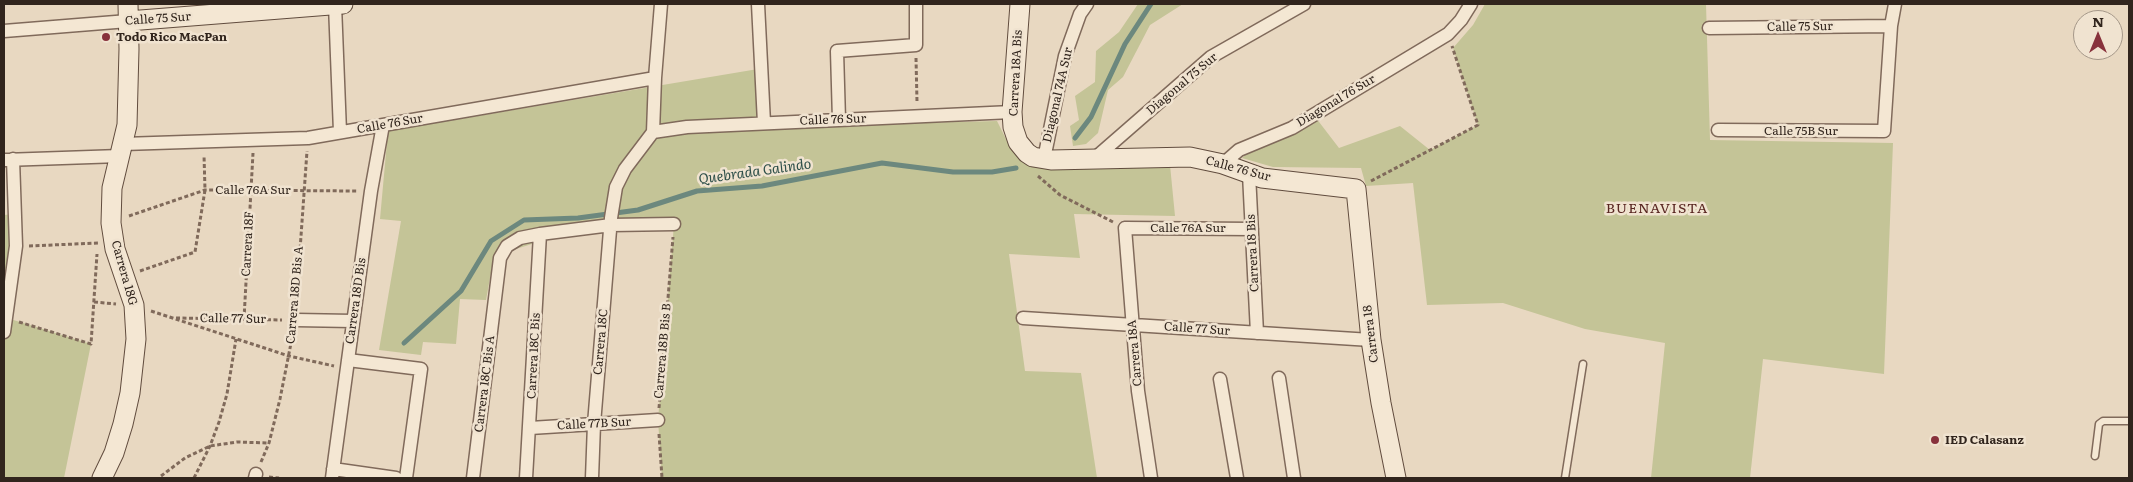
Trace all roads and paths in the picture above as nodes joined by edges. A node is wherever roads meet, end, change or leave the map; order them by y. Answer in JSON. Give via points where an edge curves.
{"nodes":[{"id":1,"x":339,"y":4,"type":"edge"},
{"id":2,"x":661,"y":4,"type":"edge"},
{"id":3,"x":758,"y":4,"type":"edge"},
{"id":4,"x":916,"y":4,"type":"edge"},
{"id":5,"x":1020,"y":4,"type":"edge"},
{"id":6,"x":1086,"y":4,"type":"edge"},
{"id":7,"x":1304,"y":4,"type":"edge"},
{"id":8,"x":1471,"y":4,"type":"edge"},
{"id":9,"x":1894,"y":4,"type":"edge"},
{"id":10,"x":246,"y":8,"type":"edge"},
{"id":11,"x":128,"y":12,"type":"edge"},
{"id":12,"x":1890,"y":26,"type":"junction"},
{"id":13,"x":1709,"y":28,"type":"dead end"},
{"id":14,"x":4,"y":31,"type":"edge"},
{"id":15,"x":1448,"y":34,"type":"junction"},
{"id":16,"x":916,"y":45,"type":"junction"},
{"id":17,"x":655,"y":78,"type":"junction"},
{"id":18,"x":1012,"y":112,"type":"junction"},
{"id":19,"x":917,"y":116,"type":"junction"},
{"id":20,"x":839,"y":120,"type":"junction"},
{"id":21,"x":764,"y":123,"type":"junction"},
{"id":22,"x":383,"y":125,"type":"junction"},
{"id":23,"x":1718,"y":130,"type":"dead end"},
{"id":24,"x":340,"y":132,"type":"junction"},
{"id":25,"x":654,"y":132,"type":"junction"},
{"id":26,"x":308,"y":138,"type":"junction"},
{"id":27,"x":254,"y":140,"type":"junction"},
{"id":28,"x":204,"y":142,"type":"junction"},
{"id":29,"x":122,"y":150,"type":"junction"},
{"id":30,"x":1039,"y":158,"type":"junction"},
{"id":31,"x":8,"y":159,"type":"edge"},
{"id":32,"x":1094,"y":159,"type":"junction"},
{"id":33,"x":1223,"y":164,"type":"junction"},
{"id":34,"x":1249,"y":174,"type":"junction"},
{"id":35,"x":1356,"y":189,"type":"junction"},
{"id":36,"x":205,"y":190,"type":"junction"},
{"id":37,"x":251,"y":190,"type":"junction"},
{"id":38,"x":304,"y":190,"type":"junction"},
{"id":39,"x":372,"y":191,"type":"junction"},
{"id":40,"x":612,"y":216,"type":"junction"},
{"id":41,"x":111,"y":223,"type":"junction"},
{"id":42,"x":674,"y":224,"type":"joint"},
{"id":43,"x":1124,"y":228,"type":"junction"},
{"id":44,"x":1252,"y":229,"type":"junction"},
{"id":45,"x":540,"y":234,"type":"junction"},
{"id":46,"x":106,"y":243,"type":"junction"},
{"id":47,"x":16,"y":246,"type":"junction"},
{"id":48,"x":125,"y":276,"type":"junction"},
{"id":49,"x":134,"y":305,"type":"junction"},
{"id":50,"x":7,"y":318,"type":"junction"},
{"id":51,"x":172,"y":318,"type":"junction"},
{"id":52,"x":1023,"y":318,"type":"dead end"},
{"id":53,"x":244,"y":320,"type":"junction"},
{"id":54,"x":296,"y":320,"type":"junction"},
{"id":55,"x":353,"y":322,"type":"junction"},
{"id":56,"x":1133,"y":325,"type":"junction"},
{"id":57,"x":4,"y":332,"type":"edge"},
{"id":58,"x":1257,"y":333,"type":"junction"},
{"id":59,"x":236,"y":339,"type":"junction"},
{"id":60,"x":1371,"y":340,"type":"junction"},
{"id":61,"x":289,"y":356,"type":"junction"},
{"id":62,"x":347,"y":364,"type":"junction"},
{"id":63,"x":1583,"y":364,"type":"dead end"},
{"id":64,"x":1220,"y":378,"type":"dead end"},
{"id":65,"x":1280,"y":378,"type":"dead end"},
{"id":66,"x":658,"y":420,"type":"junction"},
{"id":67,"x":2129,"y":421,"type":"edge"},
{"id":68,"x":594,"y":424,"type":"junction"},
{"id":69,"x":530,"y":428,"type":"junction"},
{"id":70,"x":269,"y":443,"type":"junction"},
{"id":71,"x":210,"y":446,"type":"junction"},
{"id":72,"x":2095,"y":456,"type":"dead end"},
{"id":73,"x":333,"y":473,"type":"edge"},
{"id":74,"x":161,"y":476,"type":"dead end"},
{"id":75,"x":256,"y":476,"type":"edge"},
{"id":76,"x":102,"y":478,"type":"edge"},
{"id":77,"x":194,"y":478,"type":"edge"},
{"id":78,"x":396,"y":478,"type":"edge"},
{"id":79,"x":406,"y":478,"type":"edge"},
{"id":80,"x":473,"y":478,"type":"edge"},
{"id":81,"x":526,"y":478,"type":"edge"},
{"id":82,"x":592,"y":478,"type":"edge"},
{"id":83,"x":662,"y":478,"type":"edge"},
{"id":84,"x":1151,"y":478,"type":"edge"},
{"id":85,"x":1237,"y":478,"type":"edge"},
{"id":86,"x":1294,"y":478,"type":"edge"},
{"id":87,"x":1396,"y":478,"type":"edge"},
{"id":88,"x":1565,"y":478,"type":"edge"}],
"edges":[{"from":1,"to":10,"type":"street","name":"Calle 75 Sur"},
{"from":1,"to":24,"type":"street"},
{"from":2,"to":17,"type":"street"},
{"from":3,"to":21,"type":"street"},
{"from":4,"to":16,"type":"street"},
{"from":5,"to":18,"type":"street","name":"Carrera 18A Bis"},
{"from":6,"to":30,"type":"street","name":"Diagonal 74A Sur","via":[[1065,56]]},
{"from":7,"to":32,"type":"street","name":"Diagonal 75 Sur","via":[[1212,57]]},
{"from":8,"to":15,"type":"street","name":"Diagonal 76 Sur"},
{"from":9,"to":12,"type":"street"},
{"from":10,"to":11,"type":"street","name":"Calle 75 Sur"},
{"from":11,"to":14,"type":"street","name":"Calle 75 Sur"},
{"from":11,"to":29,"type":"street","name":"Carrera 18G","via":[[127,112]]},
{"from":12,"to":13,"type":"street","name":"Calle 75 Sur"},
{"from":12,"to":23,"type":"street","name":"Calle 75B Sur","via":[[1884,131]]},
{"from":15,"to":33,"type":"street","name":"Diagonal 76 Sur","via":[[1292,128],[1238,150]]},
{"from":15,"to":35,"type":"path","via":[[1478,125]]},
{"from":16,"to":19,"type":"path"},
{"from":16,"to":20,"type":"street","via":[[838,51]]},
{"from":17,"to":22,"type":"street","name":"Calle 76 Sur"},
{"from":17,"to":25,"type":"street"},
{"from":18,"to":19,"type":"street","name":"Calle 76 Sur"},
{"from":18,"to":30,"type":"street","name":"Carrera 18A Bis","via":[[1018,142],[1027,153]]},
{"from":19,"to":20,"type":"street","name":"Calle 76 Sur"},
{"from":20,"to":21,"type":"street","name":"Calle 76 Sur"},
{"from":21,"to":25,"type":"street","name":"Calle 76 Sur"},
{"from":22,"to":24,"type":"street","name":"Calle 76 Sur"},
{"from":22,"to":39,"type":"street","name":"Carrera 18D Bis"},
{"from":24,"to":26,"type":"street","name":"Calle 76 Sur"},
{"from":25,"to":40,"type":"street","via":[[625,169],[616,187]]},
{"from":26,"to":27,"type":"street","name":"Calle 76 Sur"},
{"from":26,"to":38,"type":"path","name":"Carrera 18D Bis A"},
{"from":27,"to":28,"type":"street","name":"Calle 76 Sur"},
{"from":27,"to":37,"type":"path","name":"Carrera 18F"},
{"from":28,"to":29,"type":"street","name":"Calle 76 Sur"},
{"from":28,"to":36,"type":"path"},
{"from":29,"to":31,"type":"street","name":"Calle 76 Sur"},
{"from":29,"to":41,"type":"street","name":"Carrera 18G","via":[[112,188]]},
{"from":30,"to":32,"type":"street","name":"Calle 76 Sur"},
{"from":30,"to":43,"type":"path","via":[[1034,172],[1060,195]]},
{"from":31,"to":47,"type":"street"},
{"from":32,"to":33,"type":"street","name":"Calle 76 Sur","via":[[1182,157]]},
{"from":33,"to":34,"type":"street","name":"Calle 76 Sur"},
{"from":34,"to":35,"type":"street","name":"Calle 76 Sur"},
{"from":34,"to":44,"type":"street","name":"Carrera 18 Bis"},
{"from":35,"to":60,"type":"street","name":"Carrera 18"},
{"from":36,"to":37,"type":"path","name":"Calle 76A Sur"},
{"from":36,"to":41,"type":"path","name":"Calle 76A Sur"},
{"from":36,"to":48,"type":"path","via":[[195,252]]},
{"from":37,"to":38,"type":"path","name":"Calle 76A Sur"},
{"from":37,"to":53,"type":"path","name":"Carrera 18F"},
{"from":38,"to":39,"type":"path","name":"Calle 76A Sur"},
{"from":38,"to":54,"type":"path","name":"Carrera 18D Bis A"},
{"from":39,"to":55,"type":"street","name":"Carrera 18D Bis"},
{"from":40,"to":42,"type":"street"},
{"from":40,"to":45,"type":"street"},
{"from":40,"to":68,"type":"street","name":"Carrera 18C"},
{"from":41,"to":46,"type":"street","name":"Carrera 18G"},
{"from":42,"to":66,"type":"path","name":"Carrera 18B Bis B"},
{"from":43,"to":44,"type":"street","name":"Calle 76A Sur"},
{"from":43,"to":56,"type":"street","name":"Carrera 18A"},
{"from":44,"to":58,"type":"street","name":"Carrera 18 Bis"},
{"from":45,"to":69,"type":"street","name":"Carrera 18C Bis"},
{"from":45,"to":80,"type":"street","name":"Carrera 18C Bis A","via":[[520,238],[507,246],[500,258]]},
{"from":46,"to":47,"type":"path"},
{"from":46,"to":48,"type":"street","name":"Carrera 18G"},
{"from":46,"to":50,"type":"path","via":[[92,344]]},
{"from":47,"to":50,"type":"street"},
{"from":48,"to":49,"type":"street","name":"Carrera 18G"},
{"from":49,"to":51,"type":"path"},
{"from":49,"to":76,"type":"street","name":"Carrera 18G","via":[[136,340],[127,408],[119,438]]},
{"from":50,"to":57,"type":"street"},
{"from":51,"to":53,"type":"path","name":"Calle 77 Sur"},
{"from":51,"to":59,"type":"path"},
{"from":52,"to":56,"type":"street","name":"Calle 77 Sur"},
{"from":53,"to":54,"type":"path","name":"Calle 77 Sur"},
{"from":54,"to":55,"type":"street"},
{"from":54,"to":61,"type":"path","name":"Carrera 18D Bis A"},
{"from":55,"to":62,"type":"street","name":"Carrera 18D Bis"},
{"from":56,"to":58,"type":"street","name":"Calle 77 Sur"},
{"from":56,"to":84,"type":"street","name":"Carrera 18A","via":[[1138,392]]},
{"from":58,"to":60,"type":"street","name":"Calle 77 Sur"},
{"from":59,"to":61,"type":"path"},
{"from":59,"to":71,"type":"path","via":[[227,394]]},
{"from":60,"to":87,"type":"street","name":"Carrera 18"},
{"from":61,"to":62,"type":"path"},
{"from":61,"to":70,"type":"path","name":"Carrera 18D Bis A"},
{"from":62,"to":73,"type":"street","name":"Carrera 18D Bis"},
{"from":62,"to":79,"type":"street","via":[[421,369]]},
{"from":63,"to":88,"type":"lane"},
{"from":64,"to":85,"type":"street"},
{"from":65,"to":86,"type":"street"},
{"from":66,"to":68,"type":"street","name":"Calle 77B Sur"},
{"from":66,"to":83,"type":"path","name":"Carrera 18B Bis B"},
{"from":67,"to":72,"type":"lane","via":[[2103,421],[2098,424]]},
{"from":68,"to":69,"type":"street","name":"Calle 77B Sur"},
{"from":68,"to":82,"type":"street","name":"Carrera 18C"},
{"from":69,"to":81,"type":"street","name":"Carrera 18C Bis"},
{"from":70,"to":71,"type":"path","via":[[237,442]]},
{"from":70,"to":75,"type":"path","name":"Carrera 18D Bis A"},
{"from":71,"to":74,"type":"path"},
{"from":71,"to":77,"type":"path"},
{"from":73,"to":78,"type":"street"}]}
